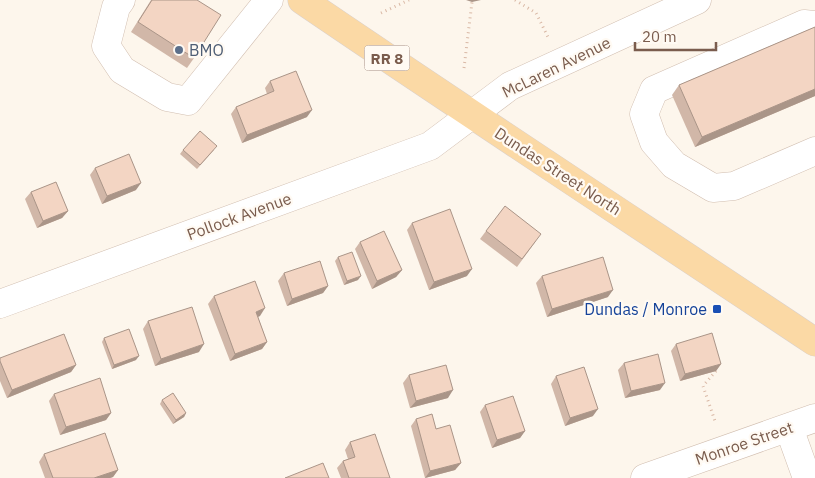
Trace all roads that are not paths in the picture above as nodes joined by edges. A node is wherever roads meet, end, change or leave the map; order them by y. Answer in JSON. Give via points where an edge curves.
{"nodes":[{"id":1,"x":121,"y":0,"type":"edge"},
{"id":2,"x":269,"y":0,"type":"edge"},
{"id":3,"x":302,"y":0,"type":"edge"},
{"id":4,"x":697,"y":0,"type":"edge"},
{"id":5,"x":815,"y":25,"type":"edge"},
{"id":6,"x":472,"y":115,"type":"junction"},
{"id":7,"x":815,"y":151,"type":"edge"},
{"id":8,"x":0,"y":304,"type":"edge"},
{"id":9,"x":815,"y":342,"type":"edge"},
{"id":10,"x":815,"y":418,"type":"edge"},
{"id":11,"x":789,"y":428,"type":"junction"},
{"id":12,"x":645,"y":478,"type":"edge"},
{"id":13,"x":807,"y":478,"type":"edge"}],
"edges":[{"from":1,"to":2,"type":"street","via":[[116,7],[106,46],[122,70],[167,97],[188,101]]},
{"from":3,"to":6,"type":"main road","name":"Dundas Street North","number":"RR 8"},
{"from":4,"to":6,"type":"street","name":"McLaren Avenue","via":[[510,86]]},
{"from":5,"to":7,"type":"street","via":[[804,24],[654,90],[644,114],[654,142],[674,165],[713,188],[734,186]]},
{"from":6,"to":8,"type":"street","name":"Pollock Avenue","via":[[430,146]]},
{"from":6,"to":9,"type":"main road","name":"Dundas Street North","number":"RR 8"},
{"from":10,"to":11,"type":"street","name":"Monroe Street"},
{"from":11,"to":12,"type":"street","name":"Monroe Street"},
{"from":11,"to":13,"type":"street"}]}
